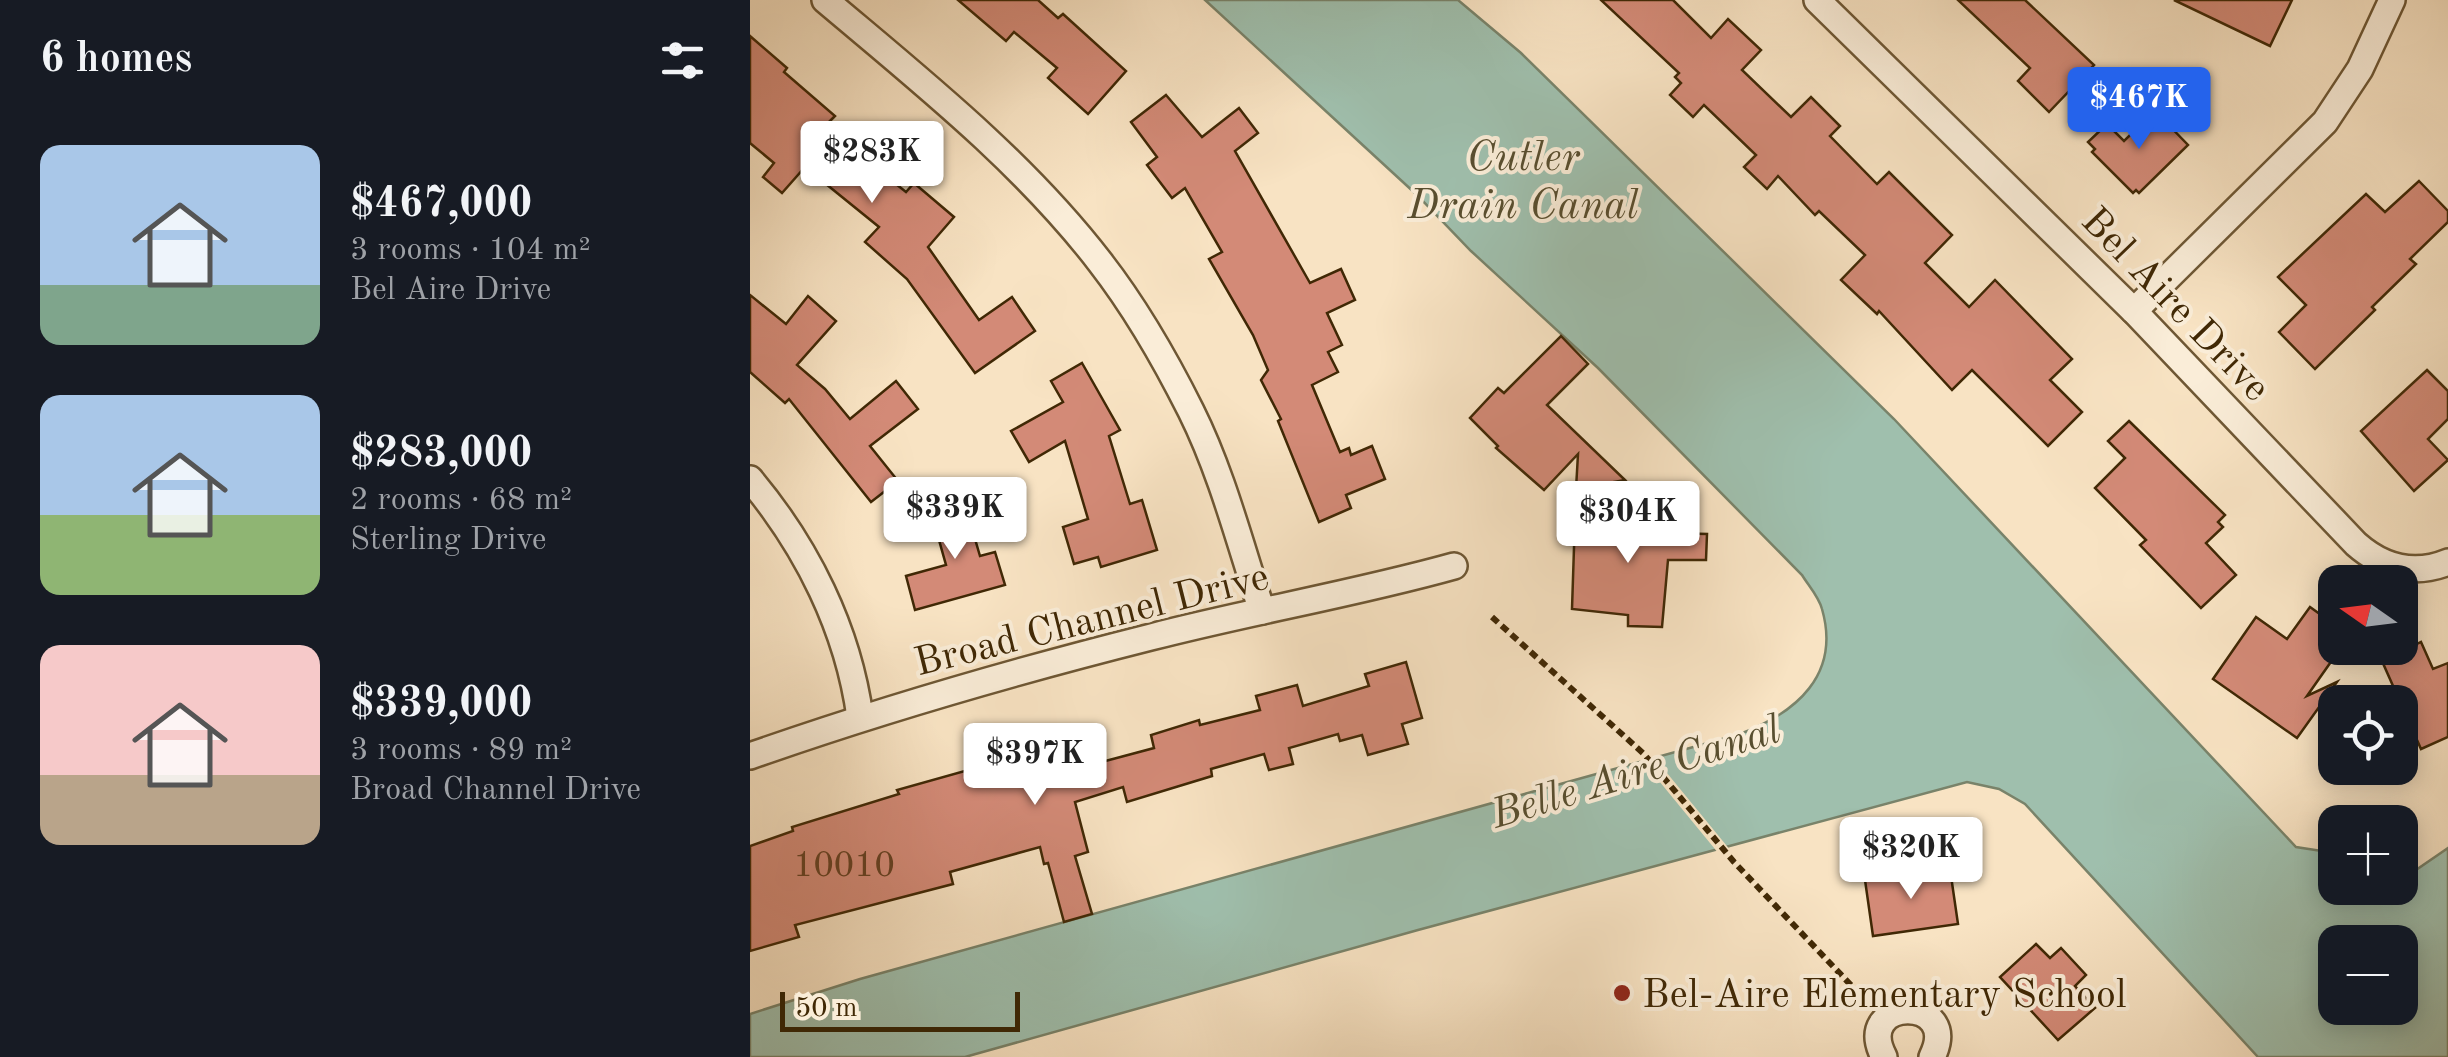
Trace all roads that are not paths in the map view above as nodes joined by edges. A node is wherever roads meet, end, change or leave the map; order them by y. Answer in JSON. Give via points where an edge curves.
{"nodes":[{"id":1,"x":825,"y":0,"type":"edge"},
{"id":2,"x":1817,"y":0,"type":"edge"},
{"id":3,"x":2392,"y":0,"type":"edge"},
{"id":4,"x":2134,"y":311,"type":"junction"},
{"id":5,"x":750,"y":479,"type":"edge"},
{"id":6,"x":2448,"y":562,"type":"edge"},
{"id":7,"x":1454,"y":566,"type":"dead end"},
{"id":8,"x":1262,"y":611,"type":"junction"},
{"id":9,"x":860,"y":717,"type":"junction"},
{"id":10,"x":750,"y":756,"type":"edge"},
{"id":11,"x":1884,"y":1057,"type":"edge"},
{"id":12,"x":1932,"y":1057,"type":"edge"}],
"edges":[{"from":1,"to":8,"type":"street","via":[[1009,164],[1100,262],[1192,412]]},
{"from":2,"to":4,"type":"street","name":"Bel Aire Drive"},
{"from":3,"to":4,"type":"street","via":[[2360,69],[2325,122]]},
{"from":4,"to":6,"type":"street","name":"Bel Aire Drive","via":[[2356,544],[2400,568]]},
{"from":5,"to":9,"type":"street","via":[[778,513],[833,615]]},
{"from":7,"to":8,"type":"street","name":"Broad Channel Drive"},
{"from":8,"to":9,"type":"street","name":"Broad Channel Drive"},
{"from":9,"to":10,"type":"street","name":"Broad Channel Drive"},
{"from":11,"to":12,"type":"street","via":[[1878,1037],[1885,1019],[1903,1010],[1930,1020],[1938,1038]]}]}
